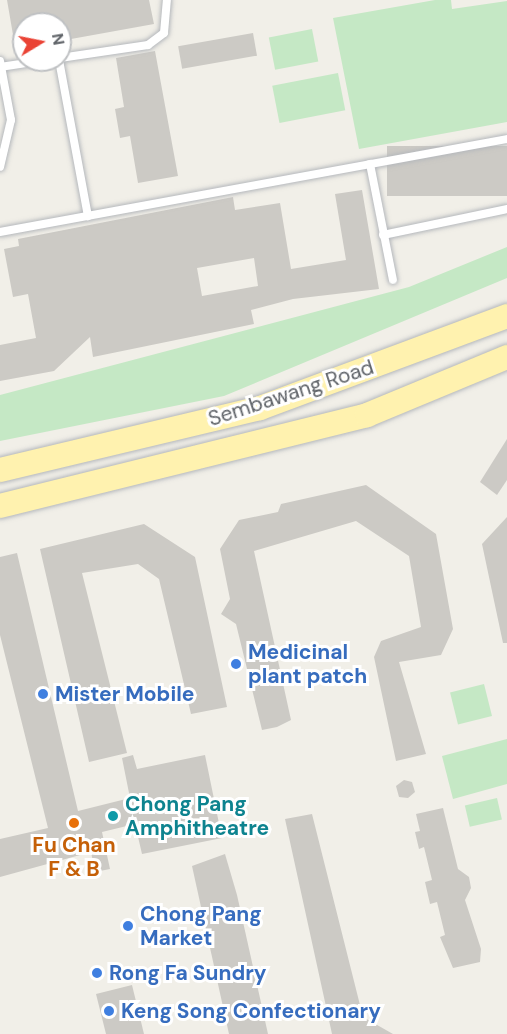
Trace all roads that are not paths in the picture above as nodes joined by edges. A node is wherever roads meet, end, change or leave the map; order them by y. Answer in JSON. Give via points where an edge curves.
{"nodes":[{"id":1,"x":167,"y":0,"type":"edge"},
{"id":2,"x":72,"y":57,"type":"edge"},
{"id":3,"x":0,"y":65,"type":"edge"},
{"id":4,"x":61,"y":72,"type":"edge"},
{"id":5,"x":507,"y":140,"type":"edge"},
{"id":6,"x":370,"y":164,"type":"junction"},
{"id":7,"x":0,"y":167,"type":"edge"},
{"id":8,"x":507,"y":209,"type":"edge"},
{"id":9,"x":88,"y":216,"type":"junction"},
{"id":10,"x":0,"y":232,"type":"edge"},
{"id":11,"x":383,"y":235,"type":"junction"},
{"id":12,"x":393,"y":280,"type":"dead end"},
{"id":13,"x":507,"y":316,"type":"edge"},
{"id":14,"x":507,"y":357,"type":"edge"},
{"id":15,"x":0,"y":471,"type":"edge"},
{"id":16,"x":0,"y":506,"type":"edge"}],
"edges":[{"from":1,"to":2,"type":"lane","via":[[164,33],[148,45]]},
{"from":3,"to":7,"type":"lane","via":[[11,120]]},
{"from":4,"to":9,"type":"lane"},
{"from":5,"to":6,"type":"lane"},
{"from":6,"to":9,"type":"lane"},
{"from":6,"to":11,"type":"lane"},
{"from":8,"to":11,"type":"lane"},
{"from":9,"to":10,"type":"lane"},
{"from":11,"to":12,"type":"lane"},
{"from":13,"to":15,"type":"main road","name":"Sembawang Road","via":[[260,408]]},
{"from":14,"to":16,"type":"main road","name":"Sembawang Road","via":[[367,415]]}]}
